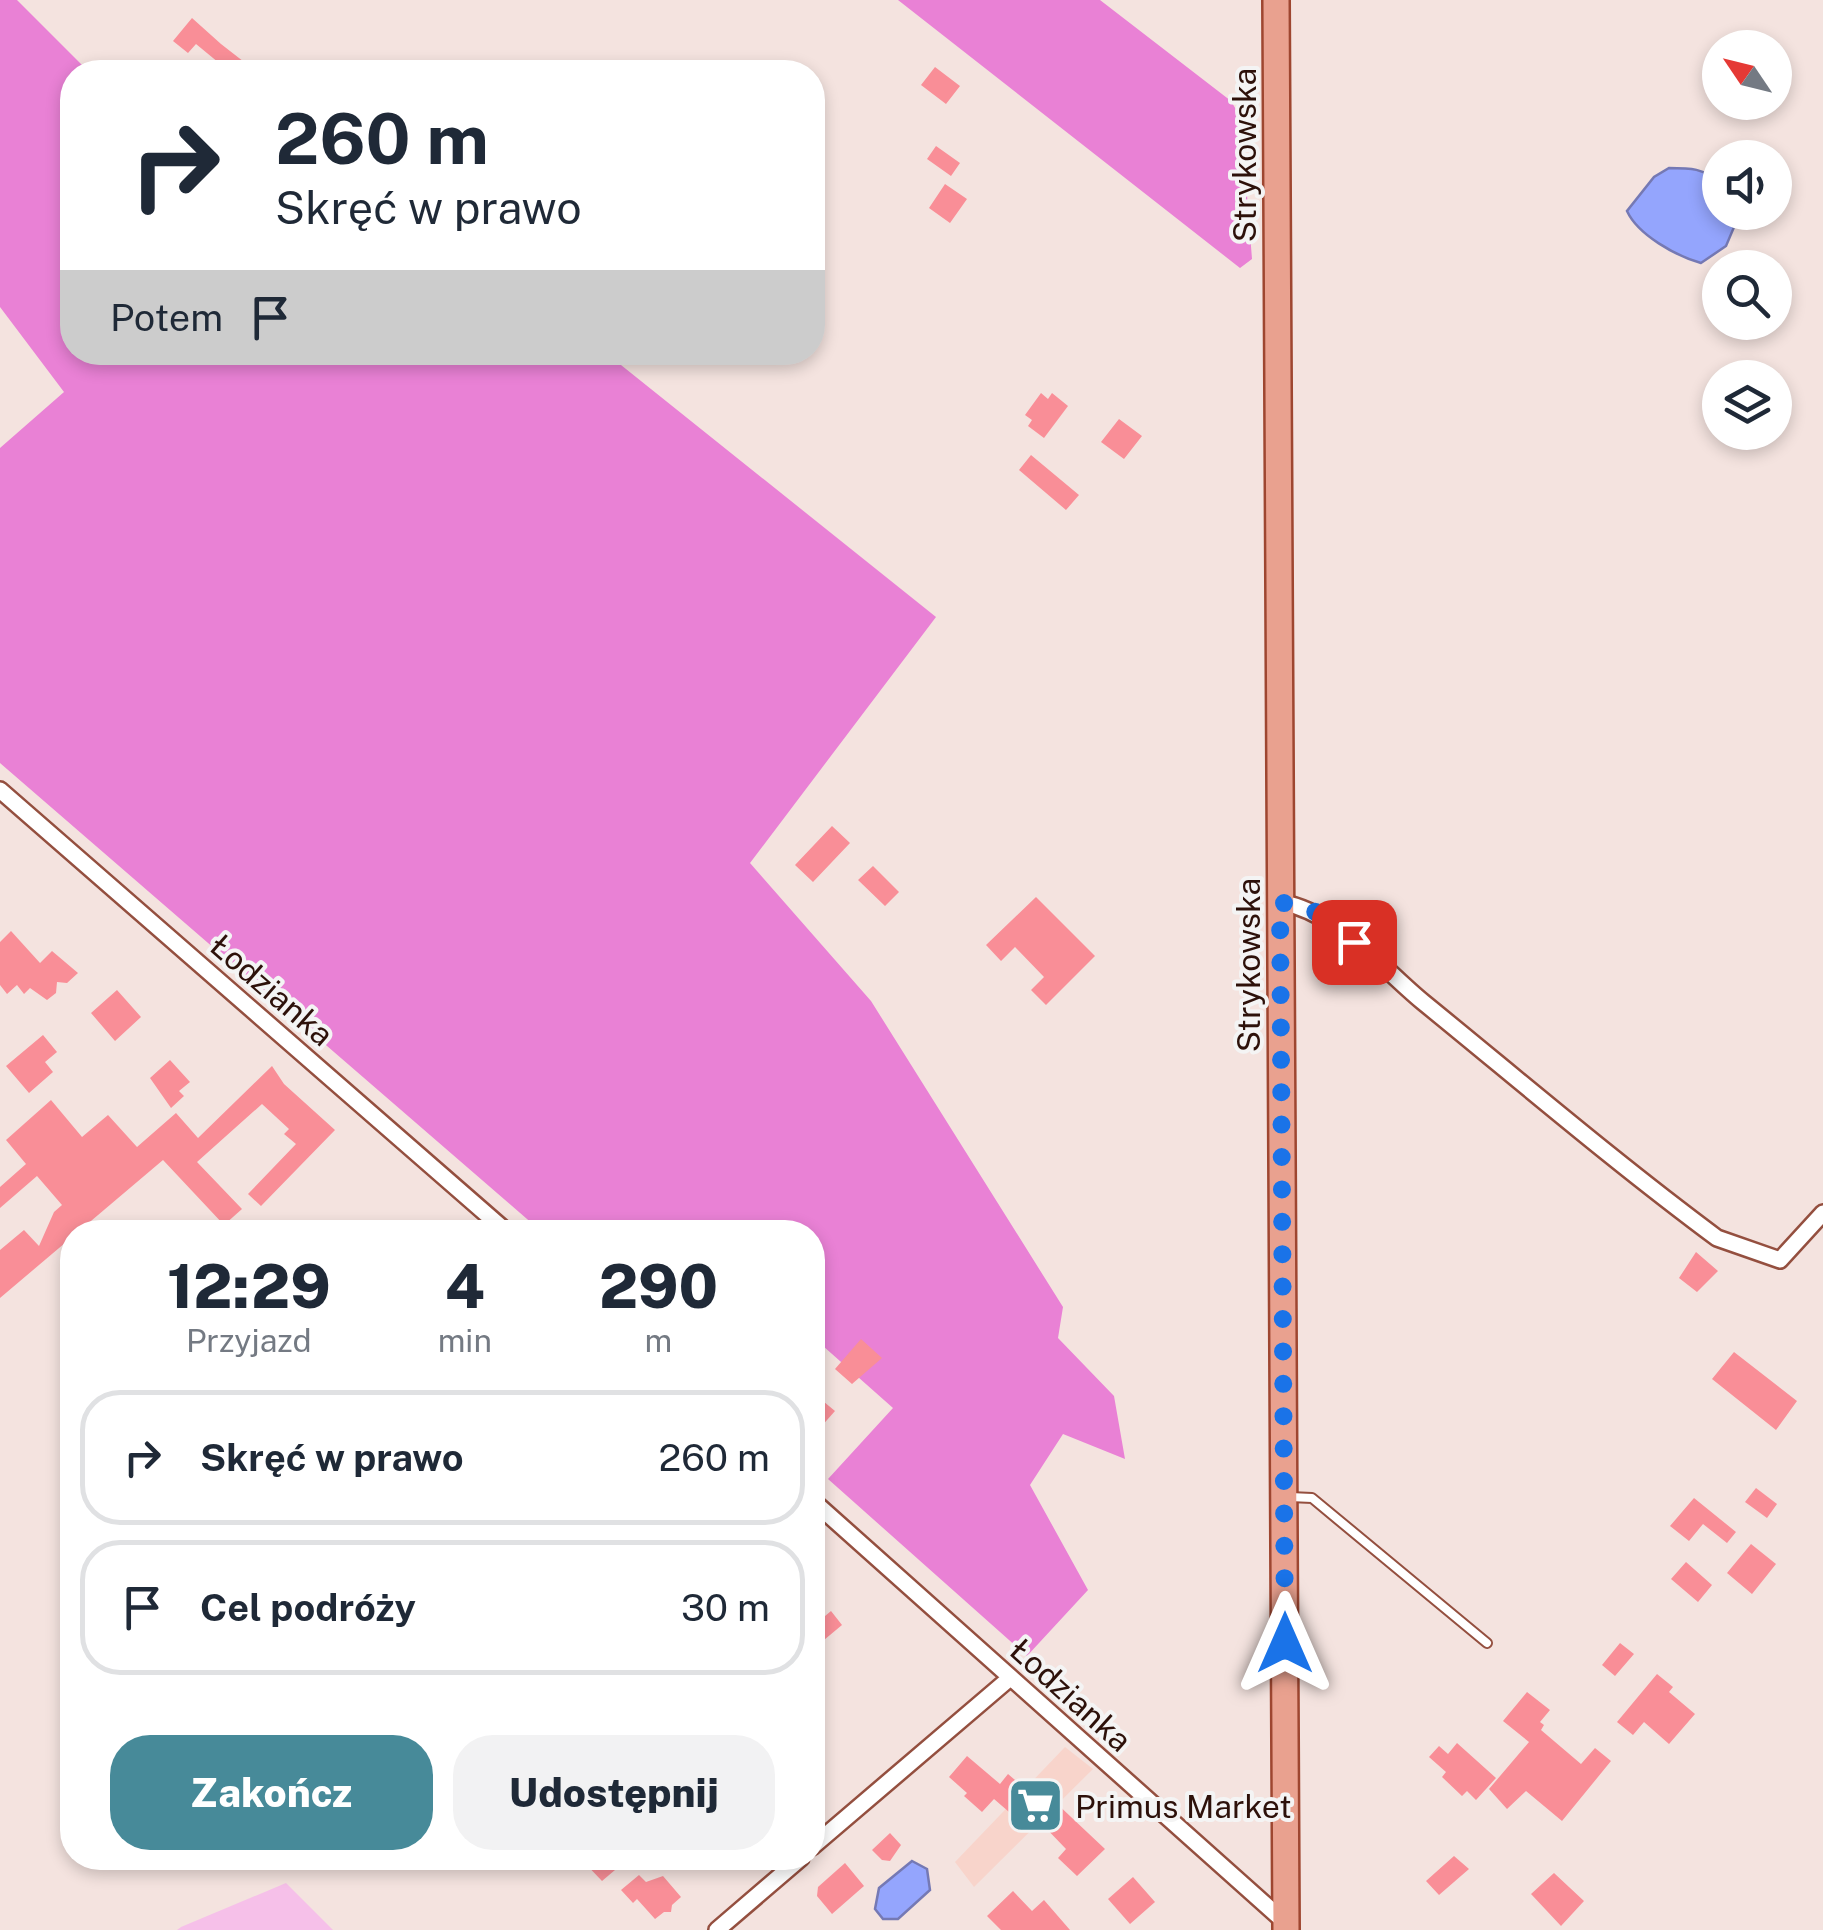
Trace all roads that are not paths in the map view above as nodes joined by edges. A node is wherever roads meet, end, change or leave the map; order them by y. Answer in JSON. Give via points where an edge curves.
{"nodes":[{"id":1,"x":1276,"y":0,"type":"edge"},
{"id":2,"x":0,"y":790,"type":"edge"},
{"id":3,"x":1280,"y":902,"type":"junction"},
{"id":4,"x":1823,"y":1213,"type":"edge"},
{"id":5,"x":493,"y":1220,"type":"edge"},
{"id":6,"x":1284,"y":1498,"type":"junction"},
{"id":7,"x":825,"y":1512,"type":"edge"},
{"id":8,"x":1487,"y":1643,"type":"dead end"},
{"id":9,"x":1010,"y":1678,"type":"junction"},
{"id":10,"x":825,"y":1836,"type":"edge"},
{"id":11,"x":787,"y":1870,"type":"edge"},
{"id":12,"x":1285,"y":1928,"type":"edge"},
{"id":13,"x":717,"y":1930,"type":"edge"}],
"edges":[{"from":1,"to":3,"type":"main road","name":"Strykowska"},
{"from":2,"to":5,"type":"street","name":"Łodzianka"},
{"from":3,"to":4,"type":"street","via":[[1333,922],[1717,1238],[1780,1260]]},
{"from":3,"to":6,"type":"main road","name":"Strykowska"},
{"from":6,"to":8,"type":"lane","via":[[1312,1498]]},
{"from":6,"to":12,"type":"main road","name":"Strykowska"},
{"from":7,"to":9,"type":"street","name":"Łodzianka"},
{"from":9,"to":10,"type":"street"},
{"from":9,"to":12,"type":"street","name":"Łodzianka"},
{"from":11,"to":13,"type":"street"}]}
